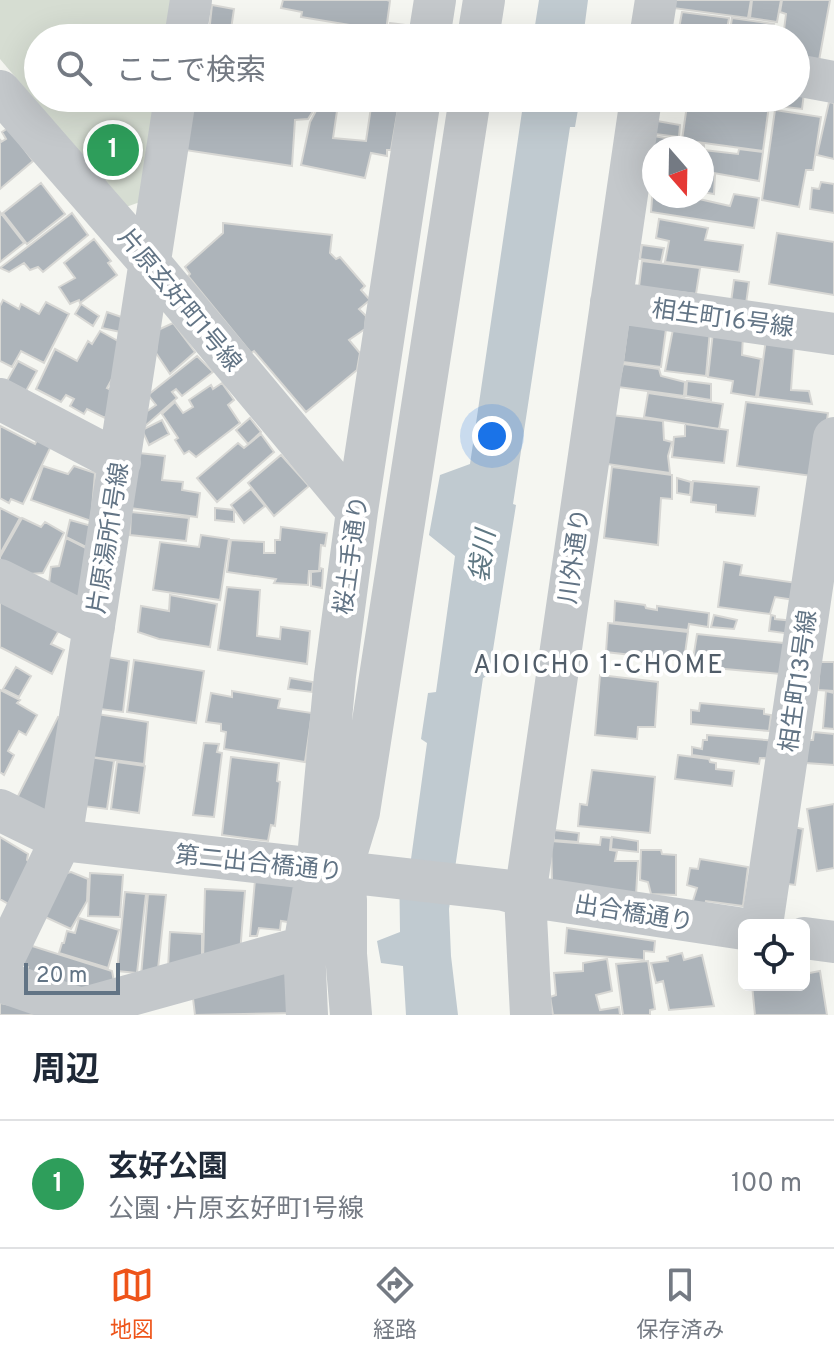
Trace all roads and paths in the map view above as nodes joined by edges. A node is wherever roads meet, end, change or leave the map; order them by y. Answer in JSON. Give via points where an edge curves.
{"nodes":[{"id":1,"x":191,"y":0,"type":"edge"},
{"id":2,"x":435,"y":0,"type":"edge"},
{"id":3,"x":484,"y":0,"type":"edge"},
{"id":4,"x":656,"y":0,"type":"edge"},
{"id":5,"x":187,"y":24,"type":"edge"},
{"id":6,"x":431,"y":24,"type":"edge"},
{"id":7,"x":480,"y":24,"type":"edge"},
{"id":8,"x":652,"y":24,"type":"edge"},
{"id":9,"x":810,"y":78,"type":"edge"},
{"id":10,"x":834,"y":82,"type":"edge"},
{"id":11,"x":0,"y":91,"type":"edge"},
{"id":12,"x":173,"y":112,"type":"edge"},
{"id":13,"x":418,"y":112,"type":"edge"},
{"id":14,"x":467,"y":112,"type":"edge"},
{"id":15,"x":639,"y":112,"type":"edge"},
{"id":16,"x":148,"y":261,"type":"junction"},
{"id":17,"x":611,"y":302,"type":"junction"},
{"id":18,"x":834,"y":334,"type":"edge"},
{"id":19,"x":0,"y":399,"type":"edge"},
{"id":20,"x":120,"y":462,"type":"junction"},
{"id":21,"x":832,"y":464,"type":"edge"},
{"id":22,"x":357,"y":511,"type":"junction"},
{"id":23,"x":0,"y":580,"type":"edge"},
{"id":24,"x":94,"y":627,"type":"junction"},
{"id":25,"x":0,"y":810,"type":"edge"},
{"id":26,"x":61,"y":840,"type":"junction"},
{"id":27,"x":341,"y":871,"type":"junction"},
{"id":28,"x":514,"y":893,"type":"junction"},
{"id":29,"x":763,"y":919,"type":"edge"},
{"id":30,"x":738,"y":928,"type":"edge"},
{"id":31,"x":810,"y":939,"type":"edge"},
{"id":32,"x":834,"y":942,"type":"edge"},
{"id":33,"x":304,"y":947,"type":"junction"},
{"id":34,"x":0,"y":966,"type":"edge"},
{"id":35,"x":0,"y":981,"type":"edge"},
{"id":36,"x":307,"y":1015,"type":"edge"},
{"id":37,"x":351,"y":1015,"type":"edge"},
{"id":38,"x":531,"y":1015,"type":"edge"}],
"edges":[{"from":1,"to":5,"type":"street"},
{"from":2,"to":6,"type":"street"},
{"from":3,"to":7,"type":"street"},
{"from":4,"to":8,"type":"street"},
{"from":9,"to":10,"type":"street"},
{"from":11,"to":16,"type":"street","name":"片原玄好町1号線"},
{"from":12,"to":16,"type":"street","name":"片原湯所1号線"},
{"from":13,"to":22,"type":"street","name":"桜土手通り"},
{"from":14,"to":27,"type":"street","via":[[407,436],[359,812]]},
{"from":15,"to":17,"type":"street","name":"川外通り"},
{"from":16,"to":20,"type":"street","name":"片原湯所1号線"},
{"from":16,"to":22,"type":"street","name":"片原玄好町1号線"},
{"from":17,"to":18,"type":"street","name":"相生町16号線"},
{"from":17,"to":28,"type":"street","name":"川外通り"},
{"from":19,"to":20,"type":"street"},
{"from":20,"to":24,"type":"street","name":"片原湯所1号線"},
{"from":21,"to":29,"type":"street","name":"相生町13号線"},
{"from":22,"to":27,"type":"street","name":"桜土手通り","via":[[335,676]]},
{"from":23,"to":24,"type":"street"},
{"from":24,"to":26,"type":"street","name":"片原湯所1号線"},
{"from":25,"to":26,"type":"street","name":"第二出合橋通り"},
{"from":26,"to":27,"type":"street","name":"第二出合橋通り"},
{"from":26,"to":34,"type":"street","name":"片原湯所1号線"},
{"from":27,"to":28,"type":"street","name":"第二出合橋通り"},
{"from":27,"to":33,"type":"street","name":"桜土手通り"},
{"from":27,"to":37,"type":"street"},
{"from":28,"to":30,"type":"street","name":"出合橋通り"},
{"from":28,"to":38,"type":"street","name":"川外通り"},
{"from":31,"to":32,"type":"street"},
{"from":33,"to":35,"type":"street","via":[[81,1009]]},
{"from":33,"to":36,"type":"street","name":"桜土手通り"}]}
